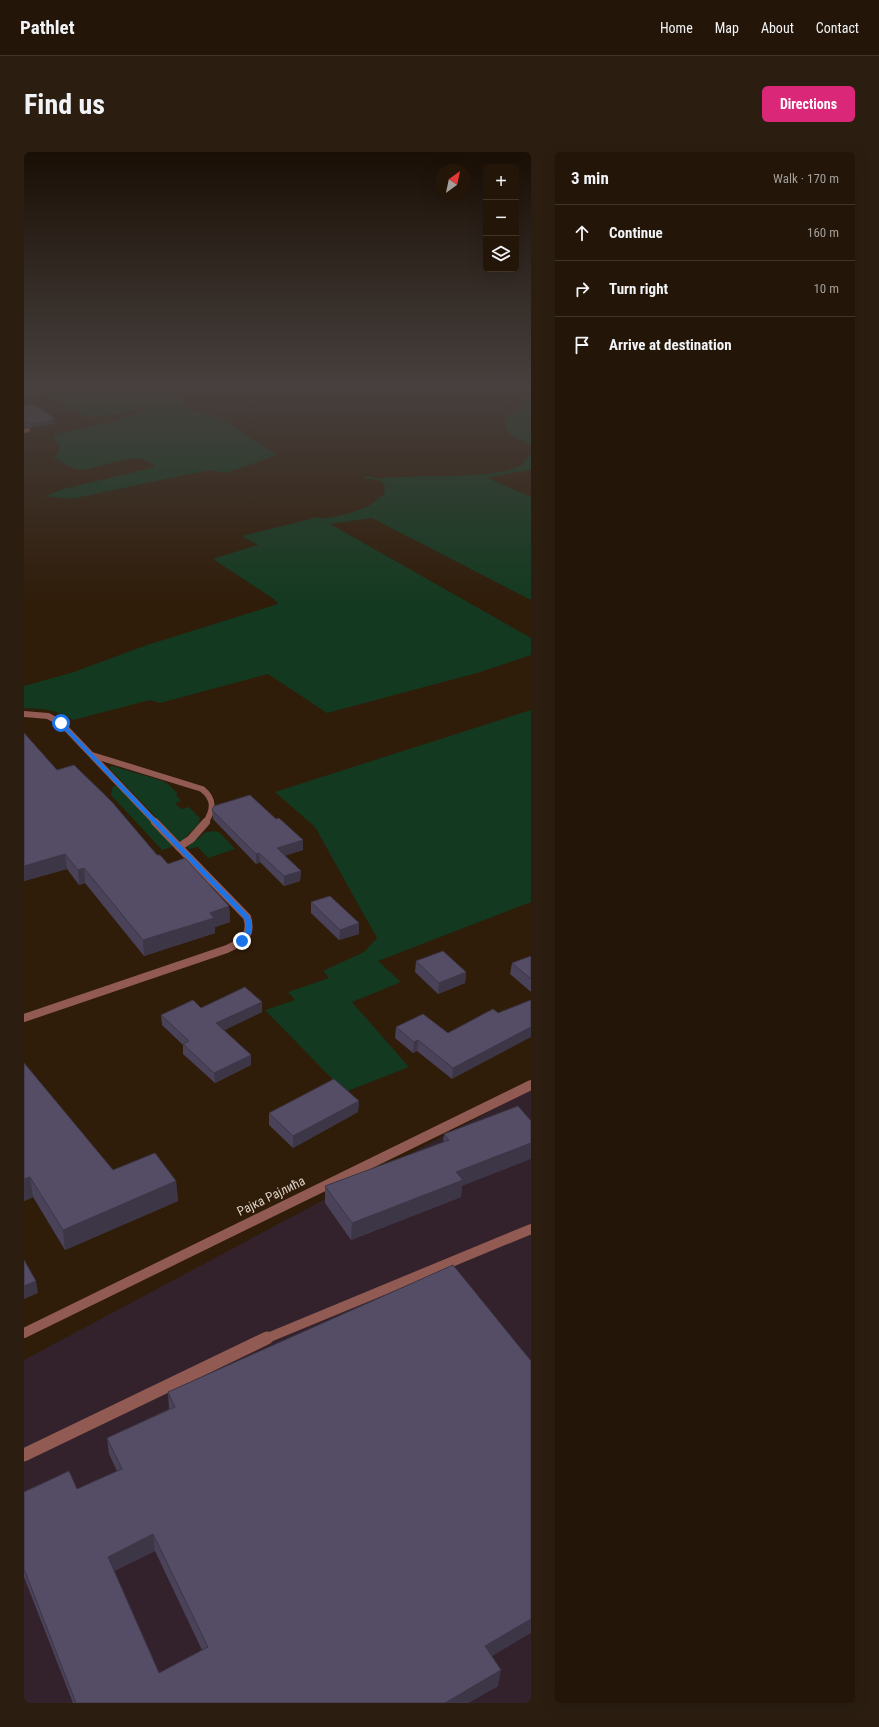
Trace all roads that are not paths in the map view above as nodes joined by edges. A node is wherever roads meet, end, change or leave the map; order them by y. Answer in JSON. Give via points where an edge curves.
{"nodes":[{"id":1,"x":24,"y":714,"type":"edge"},
{"id":2,"x":92,"y":755,"type":"junction"},
{"id":3,"x":179,"y":847,"type":"junction"},
{"id":4,"x":24,"y":1018,"type":"edge"},
{"id":5,"x":531,"y":1085,"type":"edge"},
{"id":6,"x":531,"y":1229,"type":"edge"},
{"id":7,"x":24,"y":1333,"type":"edge"},
{"id":8,"x":24,"y":1455,"type":"edge"}],
"edges":[{"from":1,"to":2,"type":"street","via":[[38,714],[56,719]]},
{"from":2,"to":3,"type":"street"},
{"from":2,"to":3,"type":"street","via":[[198,786],[210,797],[211,808],[206,824]]},
{"from":3,"to":4,"type":"street","via":[[247,917],[250,923],[248,935],[227,949]]},
{"from":5,"to":7,"type":"street","name":"Рајка Рајлића"},
{"from":6,"to":8,"type":"street","via":[[249,1346]]}]}
